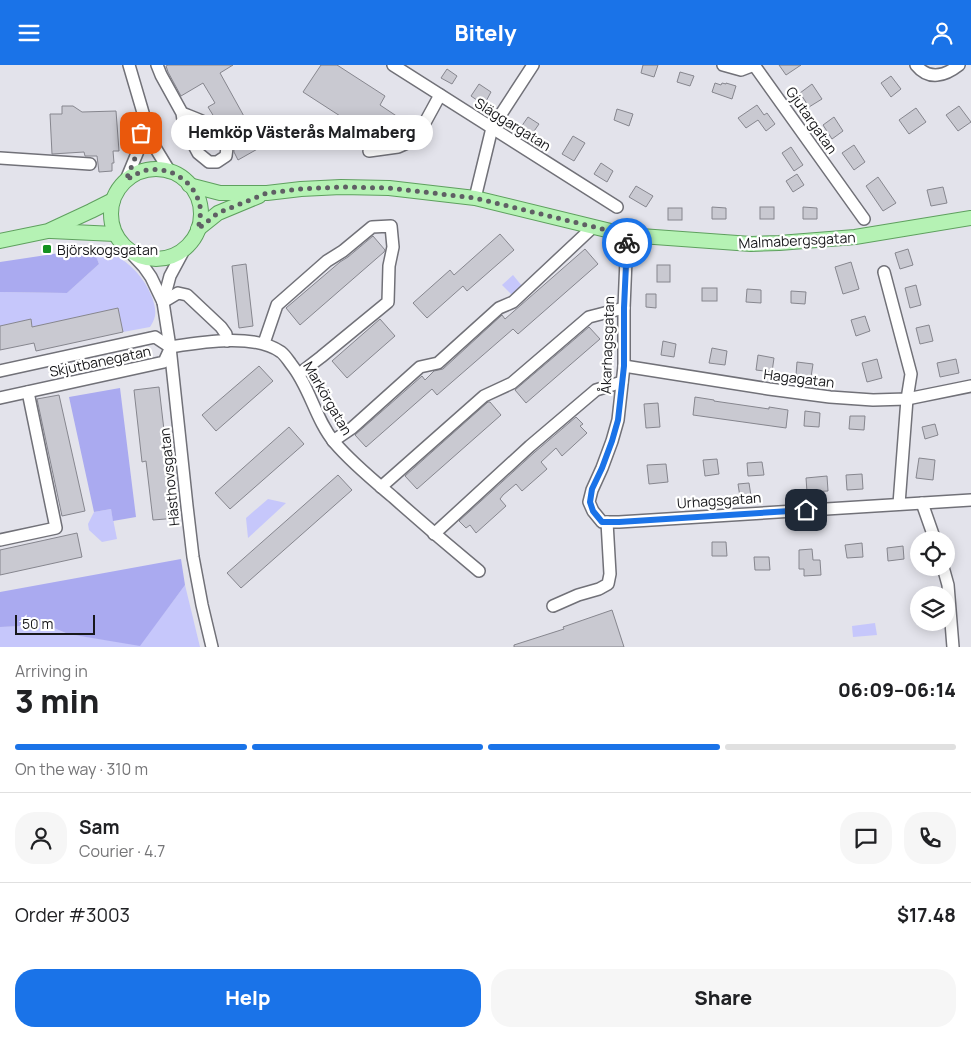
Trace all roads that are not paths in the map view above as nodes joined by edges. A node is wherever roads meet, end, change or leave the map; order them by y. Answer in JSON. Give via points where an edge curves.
{"nodes":[{"id":1,"x":129,"y":65,"type":"edge"},
{"id":2,"x":157,"y":65,"type":"edge"},
{"id":3,"x":393,"y":65,"type":"edge"},
{"id":4,"x":534,"y":65,"type":"edge"},
{"id":5,"x":723,"y":65,"type":"edge"},
{"id":6,"x":916,"y":65,"type":"edge"},
{"id":7,"x":959,"y":65,"type":"edge"},
{"id":8,"x":440,"y":95,"type":"junction"},
{"id":9,"x":182,"y":113,"type":"junction"},
{"id":10,"x":144,"y":116,"type":"junction"},
{"id":11,"x":492,"y":128,"type":"junction"},
{"id":12,"x":369,"y":151,"type":"dead end"},
{"id":13,"x":0,"y":158,"type":"edge"},
{"id":14,"x":90,"y":164,"type":"dead end"},
{"id":15,"x":170,"y":172,"type":"junction"},
{"id":16,"x":126,"y":180,"type":"junction"},
{"id":17,"x":189,"y":185,"type":"junction"},
{"id":18,"x":267,"y":193,"type":"junction"},
{"id":19,"x":475,"y":198,"type":"junction"},
{"id":20,"x":113,"y":200,"type":"junction"},
{"id":21,"x":617,"y":207,"type":"dead end"},
{"id":22,"x":971,"y":218,"type":"edge"},
{"id":23,"x":864,"y":219,"type":"dead end"},
{"id":24,"x":593,"y":227,"type":"junction"},
{"id":25,"x":198,"y":229,"type":"junction"},
{"id":26,"x":48,"y":231,"type":"junction"},
{"id":27,"x":115,"y":234,"type":"junction"},
{"id":28,"x":627,"y":235,"type":"junction"},
{"id":29,"x":0,"y":241,"type":"edge"},
{"id":30,"x":185,"y":248,"type":"junction"},
{"id":31,"x":130,"y":252,"type":"junction"},
{"id":32,"x":884,"y":273,"type":"dead end"},
{"id":33,"x":163,"y":302,"type":"junction"},
{"id":34,"x":624,"y":308,"type":"junction"},
{"id":35,"x":227,"y":341,"type":"junction"},
{"id":36,"x":264,"y":343,"type":"junction"},
{"id":37,"x":170,"y":347,"type":"junction"},
{"id":38,"x":624,"y":366,"type":"junction"},
{"id":39,"x":0,"y":371,"type":"edge"},
{"id":40,"x":299,"y":374,"type":"junction"},
{"id":41,"x":622,"y":383,"type":"junction"},
{"id":42,"x":971,"y":386,"type":"edge"},
{"id":43,"x":28,"y":392,"type":"junction"},
{"id":44,"x":0,"y":398,"type":"edge"},
{"id":45,"x":907,"y":399,"type":"junction"},
{"id":46,"x":333,"y":441,"type":"junction"},
{"id":47,"x":381,"y":487,"type":"junction"},
{"id":48,"x":971,"y":500,"type":"edge"},
{"id":49,"x":922,"y":503,"type":"junction"},
{"id":50,"x":899,"y":504,"type":"junction"},
{"id":51,"x":607,"y":522,"type":"junction"},
{"id":52,"x":932,"y":531,"type":"edge"},
{"id":53,"x":434,"y":534,"type":"junction"},
{"id":54,"x":0,"y":540,"type":"edge"},
{"id":55,"x":479,"y":571,"type":"dead end"},
{"id":56,"x":946,"y":576,"type":"edge"},
{"id":57,"x":553,"y":606,"type":"dead end"},
{"id":58,"x":212,"y":647,"type":"edge"},
{"id":59,"x":953,"y":647,"type":"edge"}],
"edges":[{"from":1,"to":10,"type":"street"},
{"from":2,"to":9,"type":"street"},
{"from":3,"to":8,"type":"street","name":"Släggargatan"},
{"from":4,"to":11,"type":"street"},
{"from":5,"to":23,"type":"street","name":"Gjutargatan","via":[[741,70],[754,65]]},
{"from":6,"to":7,"type":"street","via":[[928,75],[938,75]]},
{"from":8,"to":11,"type":"street","name":"Släggargatan"},
{"from":8,"to":12,"type":"street","via":[[416,139],[398,147]]},
{"from":9,"to":9,"type":"street","via":[[184,127],[198,153],[209,161],[217,162],[226,156],[225,137],[218,130]]},
{"from":10,"to":15,"type":"street","via":[[156,149]]},
{"from":10,"to":16,"type":"street","via":[[138,151]]},
{"from":11,"to":19,"type":"street"},
{"from":11,"to":21,"type":"street","name":"Släggargatan"},
{"from":13,"to":14,"type":"street"},
{"from":15,"to":16,"type":"main road","via":[[147,170]]},
{"from":15,"to":17,"type":"main road"},
{"from":16,"to":20,"type":"main road"},
{"from":17,"to":18,"type":"main road","name":"Malmabergsgatan","via":[[220,193]]},
{"from":17,"to":25,"type":"main road","via":[[200,205]]},
{"from":18,"to":19,"type":"main road","name":"Malmabergsgatan","via":[[379,187]]},
{"from":18,"to":25,"type":"main road","name":"Malmabergsgatan","via":[[218,213]]},
{"from":19,"to":24,"type":"main road","name":"Malmabergsgatan"},
{"from":20,"to":26,"type":"main road"},
{"from":20,"to":27,"type":"main road","via":[[111,223]]},
{"from":22,"to":28,"type":"main road","name":"Malmabergsgatan","via":[[855,237],[779,243],[727,243]]},
{"from":24,"to":28,"type":"main road","name":"Malmabergsgatan"},
{"from":24,"to":46,"type":"street","via":[[513,302],[499,308],[438,363],[420,367]]},
{"from":25,"to":30,"type":"main road"},
{"from":26,"to":27,"type":"main road"},
{"from":26,"to":29,"type":"main road"},
{"from":27,"to":31,"type":"main road"},
{"from":28,"to":34,"type":"street","name":"Åkarhagsgatan"},
{"from":30,"to":31,"type":"main road","via":[[175,255],[153,259]]},
{"from":30,"to":33,"type":"street","name":"Hästhovsgatan","via":[[170,276]]},
{"from":31,"to":33,"type":"street","name":"Hästhovsgatan","via":[[151,277]]},
{"from":32,"to":45,"type":"street","via":[[910,374]]},
{"from":33,"to":35,"type":"street","via":[[178,293],[187,295],[221,327]]},
{"from":33,"to":37,"type":"street","name":"Hästhovsgatan"},
{"from":34,"to":38,"type":"street","name":"Åkarhagsgatan"},
{"from":34,"to":47,"type":"street","via":[[589,317],[512,383],[484,396]]},
{"from":35,"to":36,"type":"street","name":"Markörgatan"},
{"from":35,"to":37,"type":"street","name":"Markörgatan"},
{"from":36,"to":40,"type":"street","name":"Markörgatan","via":[[282,353]]},
{"from":36,"to":40,"type":"street","via":[[278,305],[327,261],[372,227],[391,226],[393,247],[388,266],[388,302]]},
{"from":37,"to":39,"type":"street","name":"Skjutbanegatan","via":[[155,337]]},
{"from":37,"to":43,"type":"street","name":"Skjutbanegatan","via":[[164,362]]},
{"from":37,"to":58,"type":"street","name":"Hästhovsgatan","via":[[191,539]]},
{"from":38,"to":41,"type":"street","name":"Åkarhagsgatan"},
{"from":38,"to":45,"type":"street","name":"Hagagatan","via":[[830,397]]},
{"from":40,"to":46,"type":"street","name":"Markörgatan"},
{"from":41,"to":51,"type":"street","name":"Åkarhagsgatan","via":[[618,420],[590,502],[602,522]]},
{"from":41,"to":53,"type":"street","via":[[596,391]]},
{"from":42,"to":45,"type":"street","name":"Hagagatan"},
{"from":43,"to":44,"type":"street","name":"Skjutbanegatan"},
{"from":43,"to":54,"type":"street","via":[[56,528]]},
{"from":45,"to":50,"type":"street"},
{"from":46,"to":47,"type":"street","name":"Markörgatan"},
{"from":47,"to":53,"type":"street","name":"Markörgatan"},
{"from":48,"to":49,"type":"street","name":"Urhagsgatan"},
{"from":49,"to":50,"type":"street","name":"Urhagsgatan"},
{"from":49,"to":52,"type":"street"},
{"from":50,"to":51,"type":"street","name":"Urhagsgatan"},
{"from":51,"to":57,"type":"street","via":[[608,584]]},
{"from":53,"to":55,"type":"street","name":"Markörgatan"},
{"from":56,"to":59,"type":"street"}]}
